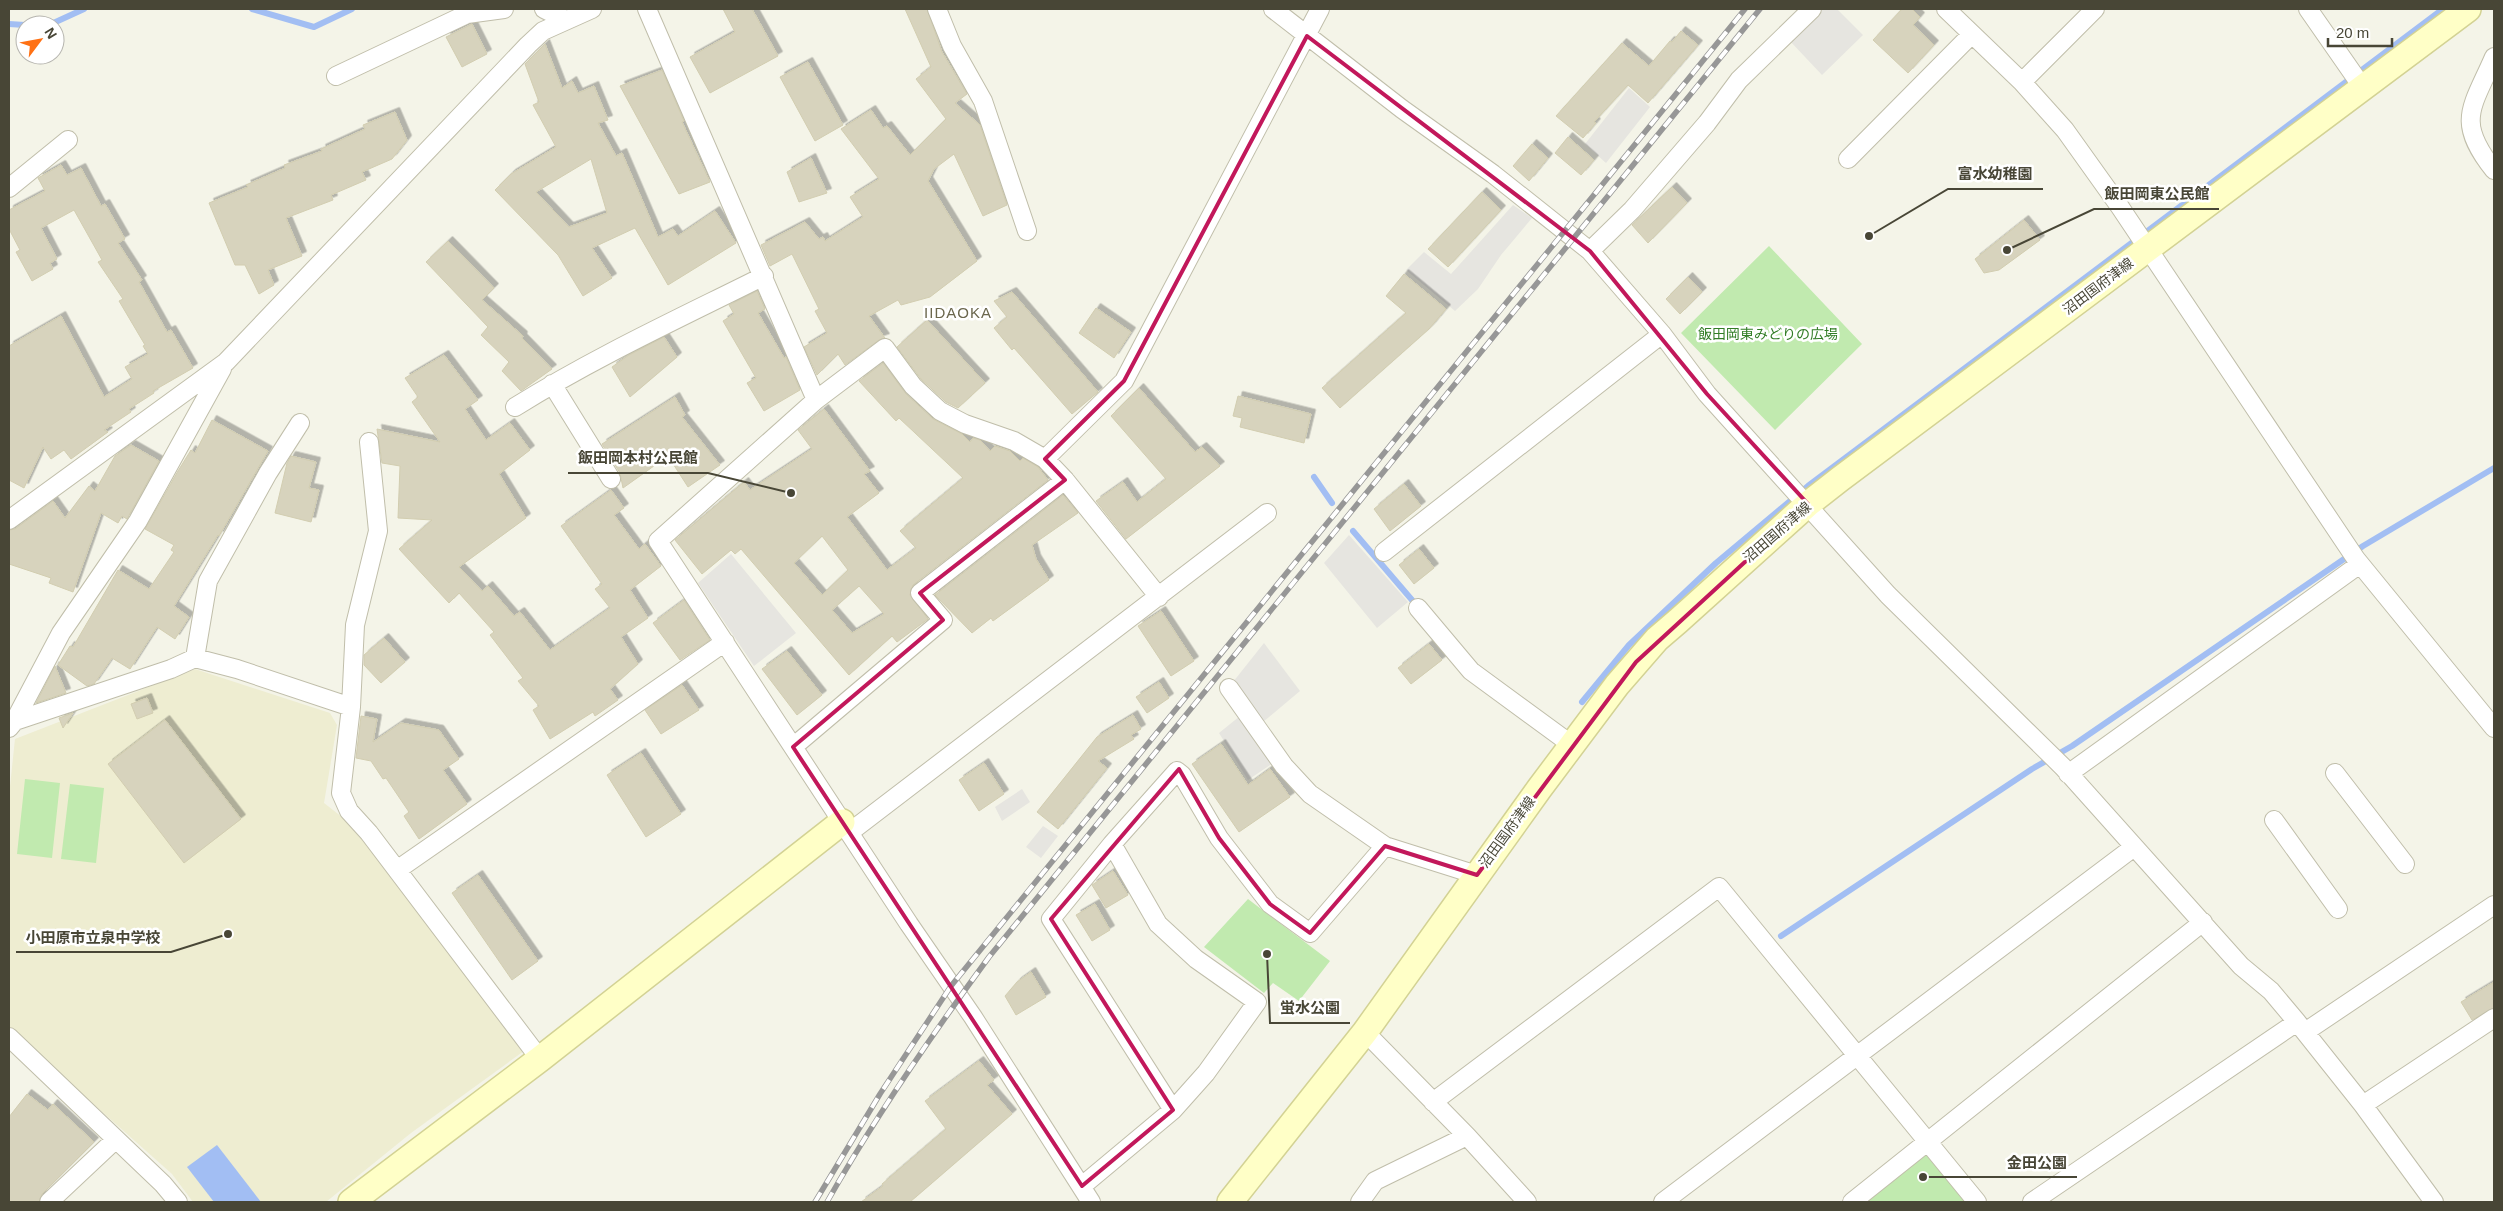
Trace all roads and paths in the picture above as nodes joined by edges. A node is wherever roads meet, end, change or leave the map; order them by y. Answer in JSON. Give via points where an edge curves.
{"nodes":[{"id":1,"x":504,"y":9,"type":"edge"},
{"id":2,"x":544,"y":9,"type":"edge"},
{"id":3,"x":592,"y":9,"type":"edge"},
{"id":4,"x":647,"y":9,"type":"edge"},
{"id":5,"x":937,"y":9,"type":"edge"},
{"id":6,"x":1273,"y":9,"type":"edge"},
{"id":7,"x":1320,"y":9,"type":"edge"},
{"id":8,"x":1812,"y":9,"type":"edge"},
{"id":9,"x":1946,"y":9,"type":"edge"},
{"id":10,"x":2095,"y":9,"type":"edge"},
{"id":11,"x":2308,"y":9,"type":"edge"},
{"id":12,"x":2468,"y":9,"type":"edge"},
{"id":13,"x":566,"y":20,"type":"junction"},
{"id":14,"x":1972,"y":34,"type":"junction"},
{"id":15,"x":1307,"y":36,"type":"junction"},
{"id":16,"x":2494,"y":57,"type":"edge"},
{"id":17,"x":336,"y":76,"type":"dead end"},
{"id":18,"x":2022,"y":82,"type":"junction"},
{"id":19,"x":2363,"y":88,"type":"junction"},
{"id":20,"x":68,"y":140,"type":"dead end"},
{"id":21,"x":1848,"y":159,"type":"dead end"},
{"id":22,"x":2494,"y":170,"type":"edge"},
{"id":23,"x":9,"y":188,"type":"edge"},
{"id":24,"x":1027,"y":231,"type":"dead end"},
{"id":25,"x":2146,"y":250,"type":"junction"},
{"id":26,"x":1590,"y":251,"type":"junction"},
{"id":27,"x":764,"y":276,"type":"junction"},
{"id":28,"x":1662,"y":334,"type":"junction"},
{"id":29,"x":226,"y":362,"type":"junction"},
{"id":30,"x":552,"y":384,"type":"junction"},
{"id":31,"x":816,"y":400,"type":"junction"},
{"id":32,"x":515,"y":407,"type":"dead end"},
{"id":33,"x":300,"y":423,"type":"dead end"},
{"id":34,"x":369,"y":442,"type":"dead end"},
{"id":35,"x":1045,"y":459,"type":"junction"},
{"id":36,"x":611,"y":478,"type":"dead end"},
{"id":37,"x":1065,"y":480,"type":"junction"},
{"id":38,"x":1808,"y":504,"type":"junction"},
{"id":39,"x":1267,"y":513,"type":"dead end"},
{"id":40,"x":11,"y":516,"type":"edge"},
{"id":41,"x":1384,"y":552,"type":"dead end"},
{"id":42,"x":2354,"y":556,"type":"junction"},
{"id":43,"x":1159,"y":597,"type":"junction"},
{"id":44,"x":1418,"y":608,"type":"dead end"},
{"id":45,"x":725,"y":642,"type":"junction"},
{"id":46,"x":196,"y":658,"type":"junction"},
{"id":47,"x":1229,"y":688,"type":"dead end"},
{"id":48,"x":351,"y":707,"type":"junction"},
{"id":49,"x":11,"y":724,"type":"edge"},
{"id":50,"x":2494,"y":728,"type":"edge"},
{"id":51,"x":1572,"y":745,"type":"junction"},
{"id":52,"x":793,"y":747,"type":"junction"},
{"id":53,"x":2066,"y":771,"type":"junction"},
{"id":54,"x":2335,"y":773,"type":"dead end"},
{"id":55,"x":2274,"y":820,"type":"dead end"},
{"id":56,"x":846,"y":827,"type":"junction"},
{"id":57,"x":1112,"y":844,"type":"junction"},
{"id":58,"x":1385,"y":846,"type":"junction"},
{"id":59,"x":2134,"y":847,"type":"junction"},
{"id":60,"x":2405,"y":864,"type":"dead end"},
{"id":61,"x":397,"y":870,"type":"junction"},
{"id":62,"x":1477,"y":875,"type":"junction"},
{"id":63,"x":2494,"y":904,"type":"edge"},
{"id":64,"x":2338,"y":909,"type":"dead end"},
{"id":65,"x":2203,"y":922,"type":"junction"},
{"id":66,"x":2494,"y":1018,"type":"edge"},
{"id":67,"x":2301,"y":1027,"type":"junction"},
{"id":68,"x":1365,"y":1032,"type":"junction"},
{"id":69,"x":9,"y":1037,"type":"edge"},
{"id":70,"x":1856,"y":1056,"type":"junction"},
{"id":71,"x":540,"y":1060,"type":"junction"},
{"id":72,"x":1433,"y":1102,"type":"junction"},
{"id":73,"x":2363,"y":1105,"type":"junction"},
{"id":74,"x":1173,"y":1110,"type":"junction"},
{"id":75,"x":1467,"y":1136,"type":"junction"},
{"id":76,"x":115,"y":1140,"type":"junction"},
{"id":77,"x":1926,"y":1143,"type":"junction"},
{"id":78,"x":1082,"y":1186,"type":"junction"},
{"id":79,"x":49,"y":1202,"type":"edge"},
{"id":80,"x":178,"y":1202,"type":"edge"},
{"id":81,"x":351,"y":1202,"type":"edge"},
{"id":82,"x":1090,"y":1202,"type":"edge"},
{"id":83,"x":1230,"y":1202,"type":"edge"},
{"id":84,"x":1360,"y":1202,"type":"edge"},
{"id":85,"x":1527,"y":1202,"type":"edge"},
{"id":86,"x":1663,"y":1202,"type":"edge"},
{"id":87,"x":1852,"y":1202,"type":"edge"},
{"id":88,"x":1977,"y":1202,"type":"edge"},
{"id":89,"x":2032,"y":1202,"type":"edge"},
{"id":90,"x":2434,"y":1202,"type":"edge"}],
"edges":[{"from":1,"to":17,"type":"street","via":[[467,14]]},
{"from":2,"to":13,"type":"street"},
{"from":3,"to":13,"type":"street"},
{"from":4,"to":27,"type":"street"},
{"from":5,"to":24,"type":"street","via":[[952,46],[983,101]]},
{"from":6,"to":15,"type":"street"},
{"from":7,"to":15,"type":"street"},
{"from":8,"to":26,"type":"street","via":[[1739,80],[1707,123],[1632,210]]},
{"from":9,"to":14,"type":"street"},
{"from":10,"to":18,"type":"street"},
{"from":11,"to":19,"type":"street"},
{"from":12,"to":19,"type":"main road","name":"沼田国府津線"},
{"from":13,"to":29,"type":"street","via":[[543,31],[528,45]]},
{"from":14,"to":18,"type":"street"},
{"from":14,"to":21,"type":"street"},
{"from":15,"to":26,"type":"street","via":[[1402,110],[1493,174]]},
{"from":15,"to":35,"type":"street","via":[[1124,381]]},
{"from":16,"to":22,"type":"street","via":[[2472,107],[2469,124],[2480,152]]},
{"from":18,"to":25,"type":"street","via":[[2065,130],[2120,207]]},
{"from":19,"to":25,"type":"main road","name":"沼田国府津線"},
{"from":20,"to":23,"type":"street"},
{"from":25,"to":38,"type":"main road","name":"沼田国府津線"},
{"from":25,"to":42,"type":"street"},
{"from":26,"to":28,"type":"street"},
{"from":27,"to":30,"type":"street"},
{"from":27,"to":31,"type":"street"},
{"from":28,"to":38,"type":"street","via":[[1707,394]]},
{"from":28,"to":41,"type":"street"},
{"from":29,"to":40,"type":"street"},
{"from":29,"to":49,"type":"street","via":[[138,521],[61,633]]},
{"from":30,"to":32,"type":"street"},
{"from":30,"to":36,"type":"street"},
{"from":31,"to":35,"type":"street","via":[[884,348],[913,386],[940,411],[965,424],[1014,441]]},
{"from":31,"to":45,"type":"street","via":[[658,541]]},
{"from":33,"to":46,"type":"street","via":[[208,581]]},
{"from":34,"to":48,"type":"street","via":[[378,531],[355,625]]},
{"from":35,"to":37,"type":"street"},
{"from":37,"to":43,"type":"street"},
{"from":37,"to":52,"type":"street","via":[[920,593],[943,620]]},
{"from":38,"to":51,"type":"main road","name":"沼田国府津線","via":[[1657,639]]},
{"from":38,"to":53,"type":"street","via":[[1888,595]]},
{"from":39,"to":43,"type":"street"},
{"from":42,"to":50,"type":"street"},
{"from":42,"to":53,"type":"street"},
{"from":43,"to":56,"type":"street"},
{"from":44,"to":51,"type":"street","via":[[1471,671]]},
{"from":45,"to":52,"type":"street"},
{"from":45,"to":61,"type":"street"},
{"from":46,"to":48,"type":"street"},
{"from":46,"to":49,"type":"street"},
{"from":47,"to":58,"type":"street","via":[[1284,766],[1310,794]]},
{"from":48,"to":61,"type":"street","via":[[341,793],[349,811]]},
{"from":51,"to":62,"type":"main road","name":"沼田国府津線"},
{"from":52,"to":56,"type":"street"},
{"from":53,"to":59,"type":"street"},
{"from":54,"to":60,"type":"street"},
{"from":55,"to":64,"type":"street"},
{"from":56,"to":71,"type":"main road"},
{"from":56,"to":78,"type":"street"},
{"from":57,"to":58,"type":"street","via":[[1177,771],[1219,838],[1270,904],[1310,933]]},
{"from":57,"to":74,"type":"street","via":[[1051,919]]},
{"from":57,"to":74,"type":"street","via":[[1158,924],[1196,959],[1257,1002],[1206,1073]]},
{"from":58,"to":62,"type":"street"},
{"from":59,"to":65,"type":"street"},
{"from":59,"to":70,"type":"street"},
{"from":61,"to":71,"type":"street"},
{"from":62,"to":68,"type":"main road","name":"沼田国府津線"},
{"from":63,"to":67,"type":"street"},
{"from":65,"to":67,"type":"street","via":[[2241,966],[2271,991]]},
{"from":65,"to":77,"type":"street"},
{"from":66,"to":73,"type":"street"},
{"from":67,"to":73,"type":"street"},
{"from":67,"to":89,"type":"street"},
{"from":68,"to":72,"type":"street"},
{"from":68,"to":83,"type":"main road","name":"沼田国府津線"},
{"from":69,"to":76,"type":"street"},
{"from":70,"to":72,"type":"street","via":[[1718,887]]},
{"from":70,"to":77,"type":"street"},
{"from":70,"to":86,"type":"street"},
{"from":71,"to":81,"type":"main road"},
{"from":72,"to":75,"type":"street"},
{"from":73,"to":90,"type":"street"},
{"from":74,"to":78,"type":"street"},
{"from":75,"to":84,"type":"street","via":[[1376,1181]]},
{"from":75,"to":85,"type":"street"},
{"from":76,"to":79,"type":"street"},
{"from":76,"to":80,"type":"street"},
{"from":77,"to":87,"type":"street"},
{"from":77,"to":88,"type":"street"},
{"from":78,"to":82,"type":"street"}]}
